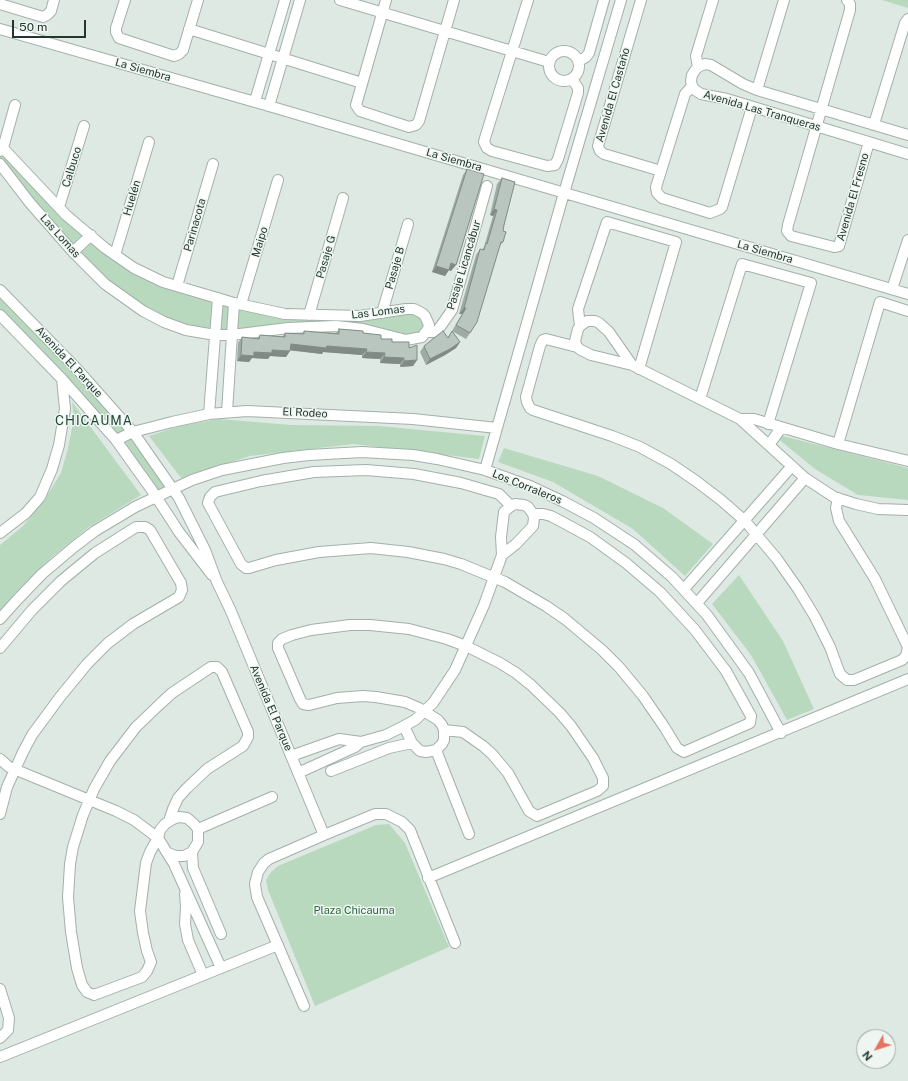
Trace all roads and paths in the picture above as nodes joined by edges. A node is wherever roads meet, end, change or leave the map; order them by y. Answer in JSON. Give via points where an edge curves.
{"nodes":[{"id":1,"x":54,"y":0,"type":"edge"},
{"id":2,"x":125,"y":0,"type":"edge"},
{"id":3,"x":198,"y":0,"type":"edge"},
{"id":4,"x":285,"y":0,"type":"edge"},
{"id":5,"x":300,"y":0,"type":"edge"},
{"id":6,"x":340,"y":0,"type":"edge"},
{"id":7,"x":386,"y":0,"type":"edge"},
{"id":8,"x":454,"y":0,"type":"edge"},
{"id":9,"x":528,"y":0,"type":"edge"},
{"id":10,"x":604,"y":0,"type":"edge"},
{"id":11,"x":621,"y":0,"type":"edge"},
{"id":12,"x":641,"y":0,"type":"edge"},
{"id":13,"x":713,"y":0,"type":"edge"},
{"id":14,"x":784,"y":0,"type":"edge"},
{"id":15,"x":847,"y":0,"type":"edge"},
{"id":16,"x":0,"y":4,"type":"edge"},
{"id":17,"x":382,"y":13,"type":"junction"},
{"id":18,"x":908,"y":19,"type":"edge"},
{"id":19,"x":0,"y":29,"type":"edge"},
{"id":20,"x":189,"y":29,"type":"junction"},
{"id":21,"x":445,"y":32,"type":"junction"},
{"id":22,"x":512,"y":52,"type":"junction"},
{"id":23,"x":269,"y":54,"type":"junction"},
{"id":24,"x":283,"y":59,"type":"junction"},
{"id":25,"x":579,"y":61,"type":"junction"},
{"id":26,"x":549,"y":62,"type":"junction"},
{"id":27,"x":698,"y":67,"type":"junction"},
{"id":28,"x":572,"y":79,"type":"junction"},
{"id":29,"x":362,"y":84,"type":"junction"},
{"id":30,"x":692,"y":86,"type":"junction"},
{"id":31,"x":757,"y":90,"type":"junction"},
{"id":32,"x":254,"y":102,"type":"junction"},
{"id":33,"x":15,"y":105,"type":"dead end"},
{"id":34,"x":270,"y":106,"type":"junction"},
{"id":35,"x":752,"y":107,"type":"junction"},
{"id":36,"x":821,"y":109,"type":"junction"},
{"id":37,"x":874,"y":124,"type":"junction"},
{"id":38,"x":84,"y":126,"type":"dead end"},
{"id":39,"x":816,"y":126,"type":"junction"},
{"id":40,"x":908,"y":134,"type":"edge"},
{"id":41,"x":149,"y":142,"type":"dead end"},
{"id":42,"x":869,"y":142,"type":"junction"},
{"id":43,"x":1,"y":148,"type":"edge"},
{"id":44,"x":908,"y":154,"type":"edge"},
{"id":45,"x":0,"y":164,"type":"edge"},
{"id":46,"x":213,"y":164,"type":"dead end"},
{"id":47,"x":661,"y":171,"type":"junction"},
{"id":48,"x":278,"y":180,"type":"dead end"},
{"id":49,"x":487,"y":186,"type":"dead end"},
{"id":50,"x":564,"y":193,"type":"junction"},
{"id":51,"x":343,"y":198,"type":"dead end"},
{"id":52,"x":59,"y":207,"type":"junction"},
{"id":53,"x":408,"y":224,"type":"dead end"},
{"id":54,"x":91,"y":235,"type":"junction"},
{"id":55,"x":908,"y":240,"type":"edge"},
{"id":56,"x":73,"y":252,"type":"junction"},
{"id":57,"x":115,"y":255,"type":"junction"},
{"id":58,"x":178,"y":286,"type":"junction"},
{"id":59,"x":892,"y":289,"type":"junction"},
{"id":60,"x":0,"y":290,"type":"edge"},
{"id":61,"x":908,"y":294,"type":"edge"},
{"id":62,"x":218,"y":298,"type":"junction"},
{"id":63,"x":238,"y":303,"type":"junction"},
{"id":64,"x":908,"y":311,"type":"edge"},
{"id":65,"x":382,"y":313,"type":"junction"},
{"id":66,"x":0,"y":315,"type":"edge"},
{"id":67,"x":309,"y":316,"type":"junction"},
{"id":68,"x":336,"y":321,"type":"junction"},
{"id":69,"x":580,"y":326,"type":"junction"},
{"id":70,"x":427,"y":332,"type":"junction"},
{"id":71,"x":215,"y":335,"type":"junction"},
{"id":72,"x":232,"y":335,"type":"junction"},
{"id":73,"x":577,"y":347,"type":"junction"},
{"id":74,"x":636,"y":367,"type":"junction"},
{"id":75,"x":62,"y":379,"type":"junction"},
{"id":76,"x":700,"y":399,"type":"junction"},
{"id":77,"x":227,"y":412,"type":"junction"},
{"id":78,"x":209,"y":414,"type":"junction"},
{"id":79,"x":740,"y":419,"type":"junction"},
{"id":80,"x":768,"y":424,"type":"junction"},
{"id":81,"x":497,"y":428,"type":"junction"},
{"id":82,"x":781,"y":428,"type":"junction"},
{"id":83,"x":133,"y":432,"type":"junction"},
{"id":84,"x":116,"y":440,"type":"junction"},
{"id":85,"x":838,"y":444,"type":"junction"},
{"id":86,"x":769,"y":445,"type":"junction"},
{"id":87,"x":908,"y":460,"type":"edge"},
{"id":88,"x":792,"y":466,"type":"junction"},
{"id":89,"x":486,"y":470,"type":"junction"},
{"id":90,"x":805,"y":478,"type":"junction"},
{"id":91,"x":173,"y":488,"type":"junction"},
{"id":92,"x":155,"y":497,"type":"junction"},
{"id":93,"x":838,"y":498,"type":"junction"},
{"id":94,"x":511,"y":506,"type":"junction"},
{"id":95,"x":908,"y":510,"type":"edge"},
{"id":96,"x":533,"y":514,"type":"junction"},
{"id":97,"x":745,"y":521,"type":"junction"},
{"id":98,"x":0,"y":533,"type":"edge"},
{"id":99,"x":757,"y":534,"type":"junction"},
{"id":100,"x":502,"y":556,"type":"junction"},
{"id":101,"x":494,"y":577,"type":"junction"},
{"id":102,"x":217,"y":582,"type":"junction"},
{"id":103,"x":684,"y":589,"type":"junction"},
{"id":104,"x":697,"y":603,"type":"junction"},
{"id":105,"x":0,"y":619,"type":"edge"},
{"id":106,"x":466,"y":646,"type":"junction"},
{"id":107,"x":0,"y":648,"type":"edge"},
{"id":108,"x":908,"y":679,"type":"edge"},
{"id":109,"x":424,"y":712,"type":"junction"},
{"id":110,"x":404,"y":726,"type":"junction"},
{"id":111,"x":444,"y":730,"type":"junction"},
{"id":112,"x":781,"y":732,"type":"junction"},
{"id":113,"x":361,"y":742,"type":"junction"},
{"id":114,"x":412,"y":743,"type":"junction"},
{"id":115,"x":436,"y":750,"type":"junction"},
{"id":116,"x":291,"y":756,"type":"junction"},
{"id":117,"x":0,"y":759,"type":"edge"},
{"id":118,"x":8,"y":767,"type":"edge"},
{"id":119,"x":331,"y":771,"type":"dead end"},
{"id":120,"x":298,"y":773,"type":"junction"},
{"id":121,"x":272,"y":797,"type":"dead end"},
{"id":122,"x":89,"y":800,"type":"junction"},
{"id":123,"x":0,"y":814,"type":"edge"},
{"id":124,"x":169,"y":821,"type":"junction"},
{"id":125,"x":198,"y":829,"type":"junction"},
{"id":126,"x":324,"y":834,"type":"junction"},
{"id":127,"x":469,"y":834,"type":"dead end"},
{"id":128,"x":158,"y":838,"type":"junction"},
{"id":129,"x":192,"y":852,"type":"junction"},
{"id":130,"x":168,"y":853,"type":"junction"},
{"id":131,"x":428,"y":878,"type":"junction"},
{"id":132,"x":183,"y":882,"type":"junction"},
{"id":133,"x":221,"y":934,"type":"dead end"},
{"id":134,"x":455,"y":943,"type":"dead end"},
{"id":135,"x":278,"y":945,"type":"junction"},
{"id":136,"x":221,"y":968,"type":"junction"},
{"id":137,"x":203,"y":975,"type":"junction"},
{"id":138,"x":0,"y":989,"type":"edge"},
{"id":139,"x":304,"y":1006,"type":"dead end"},
{"id":140,"x":0,"y":1038,"type":"edge"},
{"id":141,"x":0,"y":1057,"type":"edge"}],
"edges":[{"from":1,"to":16,"type":"street","via":[[51,11],[43,16]]},
{"from":2,"to":20,"type":"street","via":[[116,28],[117,36],[122,40],[174,56],[183,50]]},
{"from":3,"to":20,"type":"street"},
{"from":4,"to":23,"type":"street"},
{"from":5,"to":24,"type":"street"},
{"from":6,"to":17,"type":"street"},
{"from":7,"to":17,"type":"street"},
{"from":8,"to":21,"type":"street"},
{"from":9,"to":22,"type":"street"},
{"from":10,"to":25,"type":"street","via":[[589,53]]},
{"from":11,"to":50,"type":"street"},
{"from":12,"to":47,"type":"street","name":"Avenida El Castaño","via":[[598,146],[604,154]]},
{"from":13,"to":27,"type":"street","via":[[696,56]]},
{"from":14,"to":31,"type":"street"},
{"from":15,"to":36,"type":"street","via":[[850,10]]},
{"from":17,"to":21,"type":"street"},
{"from":17,"to":29,"type":"street"},
{"from":18,"to":37,"type":"street","via":[[904,23]]},
{"from":19,"to":32,"type":"street","name":"La Siembra"},
{"from":20,"to":23,"type":"street"},
{"from":21,"to":22,"type":"street"},
{"from":21,"to":29,"type":"street","via":[[416,125],[410,127],[360,111],[356,105]]},
{"from":22,"to":26,"type":"street"},
{"from":22,"to":28,"type":"street","via":[[485,138],[485,146],[489,150],[547,166],[554,165],[578,93]]},
{"from":23,"to":24,"type":"street"},
{"from":23,"to":32,"type":"street"},
{"from":24,"to":29,"type":"street"},
{"from":24,"to":34,"type":"street"},
{"from":25,"to":26,"type":"street","via":[[573,53],[564,50],[554,54]]},
{"from":25,"to":28,"type":"street","via":[[578,71]]},
{"from":26,"to":28,"type":"street","via":[[550,73],[558,80]]},
{"from":27,"to":30,"type":"street","name":"Avenida Las Tranqueras","via":[[692,76]]},
{"from":27,"to":31,"type":"street","name":"Avenida Las Tranqueras","via":[[705,64],[714,66]]},
{"from":30,"to":35,"type":"street","name":"Avenida Las Tranqueras","via":[[701,94]]},
{"from":30,"to":47,"type":"street","via":[[685,94]]},
{"from":31,"to":36,"type":"street","name":"Avenida Las Tranqueras"},
{"from":32,"to":34,"type":"street","name":"La Siembra"},
{"from":33,"to":43,"type":"street"},
{"from":34,"to":50,"type":"street","name":"La Siembra"},
{"from":35,"to":39,"type":"street","name":"Avenida Las Tranqueras"},
{"from":35,"to":47,"type":"street","via":[[722,207],[717,211],[710,213],[662,198],[656,187]]},
{"from":36,"to":37,"type":"street","name":"Avenida Las Tranqueras"},
{"from":36,"to":39,"type":"street"},
{"from":37,"to":40,"type":"street","name":"Avenida Las Tranqueras"},
{"from":38,"to":52,"type":"street","name":"Calbuco"},
{"from":39,"to":42,"type":"street","name":"Avenida Las Tranqueras"},
{"from":39,"to":42,"type":"street","name":"Avenida El Fresno","via":[[788,225],[787,231],[791,236],[837,247]]},
{"from":41,"to":57,"type":"street","name":"Huelén"},
{"from":42,"to":44,"type":"street","name":"Avenida Las Tranqueras"},
{"from":43,"to":52,"type":"street","name":"Las Lomas"},
{"from":45,"to":56,"type":"street","name":"Las Lomas"},
{"from":46,"to":58,"type":"street","name":"Parinacota"},
{"from":48,"to":63,"type":"street","name":"Maipo"},
{"from":49,"to":70,"type":"street","name":"Pasaje Licancábur","via":[[452,310],[438,330]]},
{"from":50,"to":59,"type":"street","name":"La Siembra"},
{"from":50,"to":81,"type":"street"},
{"from":51,"to":67,"type":"street","name":"Pasaje G"},
{"from":52,"to":54,"type":"street","name":"Las Lomas"},
{"from":53,"to":65,"type":"street","name":"Pasaje B"},
{"from":54,"to":56,"type":"street"},
{"from":54,"to":57,"type":"street","name":"Las Lomas"},
{"from":55,"to":59,"type":"street"},
{"from":56,"to":71,"type":"street","name":"Las Lomas","via":[[105,284],[143,311],[186,330]]},
{"from":57,"to":58,"type":"street","name":"Las Lomas","via":[[134,268]]},
{"from":58,"to":62,"type":"street","name":"Las Lomas"},
{"from":59,"to":61,"type":"street","name":"La Siembra"},
{"from":60,"to":83,"type":"street","name":"Avenida El Parque"},
{"from":62,"to":63,"type":"street","name":"Las Lomas"},
{"from":62,"to":71,"type":"street"},
{"from":63,"to":67,"type":"street","name":"Las Lomas","via":[[285,314]]},
{"from":63,"to":72,"type":"street"},
{"from":64,"to":85,"type":"street","via":[[880,302]]},
{"from":65,"to":68,"type":"street","name":"Las Lomas"},
{"from":65,"to":70,"type":"street","name":"Las Lomas","via":[[410,308],[418,310],[427,320]]},
{"from":66,"to":75,"type":"street","name":"Avenida El Parque"},
{"from":67,"to":68,"type":"street","name":"Las Lomas"},
{"from":68,"to":70,"type":"street","name":"Las Lomas","via":[[406,340],[420,338]]},
{"from":68,"to":72,"type":"street","name":"Las Lomas"},
{"from":69,"to":73,"type":"street","via":[[575,336]]},
{"from":69,"to":74,"type":"street","via":[[591,321],[602,325]]},
{"from":69,"to":74,"type":"street","via":[[578,309],[607,222],[676,242]]},
{"from":71,"to":72,"type":"street","name":"Las Lomas"},
{"from":71,"to":78,"type":"street"},
{"from":72,"to":77,"type":"street"},
{"from":73,"to":74,"type":"street","via":[[586,353]]},
{"from":73,"to":97,"type":"street","via":[[543,340],[526,397],[530,408],[640,447],[696,481]]},
{"from":74,"to":76,"type":"street"},
{"from":75,"to":84,"type":"street","name":"Avenida El Parque"},
{"from":75,"to":98,"type":"street","via":[[65,410],[52,469],[40,496],[26,513]]},
{"from":76,"to":79,"type":"street"},
{"from":76,"to":80,"type":"street","via":[[742,264],[812,283]]},
{"from":77,"to":78,"type":"street","name":"El Rodeo"},
{"from":77,"to":81,"type":"street","name":"El Rodeo","via":[[413,418]]},
{"from":78,"to":83,"type":"street","name":"El Rodeo"},
{"from":79,"to":80,"type":"street","via":[[754,419]]},
{"from":79,"to":86,"type":"street"},
{"from":80,"to":82,"type":"street"},
{"from":81,"to":89,"type":"street"},
{"from":82,"to":85,"type":"street"},
{"from":82,"to":86,"type":"street"},
{"from":83,"to":84,"type":"street","name":"El Rodeo"},
{"from":83,"to":91,"type":"street","name":"Avenida El Parque"},
{"from":84,"to":92,"type":"street","name":"Avenida El Parque"},
{"from":85,"to":87,"type":"street"},
{"from":86,"to":88,"type":"street"},
{"from":88,"to":90,"type":"street"},
{"from":88,"to":97,"type":"street"},
{"from":89,"to":91,"type":"street","name":"Los Corraleros","via":[[413,455],[335,453],[283,458],[222,470]]},
{"from":89,"to":103,"type":"street","name":"Los Corraleros","via":[[530,486],[594,518],[634,545]]},
{"from":90,"to":93,"type":"street"},
{"from":90,"to":99,"type":"street"},
{"from":91,"to":92,"type":"street"},
{"from":91,"to":102,"type":"street","name":"Avenida El Parque","via":[[198,533]]},
{"from":92,"to":102,"type":"street","name":"Avenida El Parque"},
{"from":92,"to":105,"type":"street","via":[[116,518],[74,547],[29,587]]},
{"from":93,"to":95,"type":"street","via":[[878,509]]},
{"from":93,"to":99,"type":"street","via":[[836,508],[839,521],[875,579],[907,644],[907,653],[902,660],[854,680],[846,680],[840,674],[815,617]]},
{"from":94,"to":96,"type":"street","via":[[524,505]]},
{"from":94,"to":100,"type":"street","via":[[504,512]]},
{"from":94,"to":101,"type":"street","via":[[499,494],[461,483],[414,474],[366,470],[279,477],[215,492],[209,500],[209,507],[216,520],[241,564],[246,568],[312,553],[370,548],[432,557],[461,564]]},
{"from":96,"to":100,"type":"street","via":[[534,522],[530,529]]},
{"from":96,"to":101,"type":"street","via":[[551,516],[590,537],[660,592],[695,630],[722,666],[751,716],[750,723],[684,752],[677,748],[640,691],[602,650],[546,606]]},
{"from":97,"to":99,"type":"street"},
{"from":97,"to":103,"type":"street"},
{"from":99,"to":104,"type":"street"},
{"from":100,"to":101,"type":"street"},
{"from":101,"to":106,"type":"street"},
{"from":102,"to":116,"type":"street","name":"Avenida El Parque"},
{"from":103,"to":104,"type":"street","name":"Los Corraleros"},
{"from":104,"to":112,"type":"street","name":"Los Corraleros","via":[[749,673]]},
{"from":106,"to":109,"type":"street","via":[[455,670]]},
{"from":106,"to":109,"type":"street","via":[[409,629],[370,625],[311,630],[292,635],[278,643],[303,704],[350,697],[376,697],[405,702]]},
{"from":106,"to":111,"type":"street","via":[[505,666],[531,685],[563,716],[603,778],[603,786],[537,816],[529,811],[508,774],[488,750],[463,732]]},
{"from":107,"to":118,"type":"street","via":[[61,581],[95,553],[136,527],[150,530],[181,583],[181,594],[176,600],[120,633],[87,664]]},
{"from":108,"to":112,"type":"street"},
{"from":109,"to":110,"type":"street"},
{"from":109,"to":111,"type":"street","via":[[438,720]]},
{"from":110,"to":113,"type":"street","via":[[386,735]]},
{"from":110,"to":114,"type":"street"},
{"from":111,"to":115,"type":"street","via":[[444,740]]},
{"from":112,"to":131,"type":"street"},
{"from":113,"to":116,"type":"street","via":[[339,739]]},
{"from":113,"to":120,"type":"street"},
{"from":114,"to":115,"type":"street","via":[[426,752]]},
{"from":114,"to":119,"type":"street","via":[[389,748]]},
{"from":115,"to":127,"type":"street"},
{"from":116,"to":120,"type":"street","name":"Avenida El Parque"},
{"from":117,"to":118,"type":"street"},
{"from":118,"to":122,"type":"street"},
{"from":118,"to":123,"type":"street","via":[[8,787]]},
{"from":120,"to":126,"type":"street","name":"Avenida El Parque"},
{"from":121,"to":125,"type":"street"},
{"from":122,"to":124,"type":"street","via":[[114,755],[148,715],[190,680],[211,667],[217,667],[222,672],[248,737],[243,746],[207,769],[187,788],[178,798]]},
{"from":122,"to":128,"type":"street","via":[[116,810]]},
{"from":122,"to":128,"type":"street","via":[[73,847],[68,897],[77,968],[87,992],[94,995],[142,977],[147,971],[151,962],[146,951],[140,911],[142,884],[146,863]]},
{"from":124,"to":125,"type":"street","via":[[179,816],[187,818]]},
{"from":124,"to":128,"type":"street","via":[[160,830]]},
{"from":125,"to":129,"type":"street","via":[[198,842]]},
{"from":126,"to":131,"type":"street","via":[[375,814],[392,816],[410,830]]},
{"from":126,"to":135,"type":"street","via":[[273,857],[264,863],[258,872],[255,884],[257,897]]},
{"from":128,"to":130,"type":"street"},
{"from":129,"to":130,"type":"street","via":[[184,856]]},
{"from":129,"to":133,"type":"street","via":[[194,868]]},
{"from":130,"to":132,"type":"street"},
{"from":131,"to":134,"type":"street"},
{"from":132,"to":136,"type":"street"},
{"from":132,"to":137,"type":"street","via":[[188,940]]},
{"from":135,"to":136,"type":"street"},
{"from":135,"to":139,"type":"street"},
{"from":136,"to":137,"type":"street"},
{"from":137,"to":141,"type":"street"},
{"from":138,"to":140,"type":"street","via":[[9,1018],[8,1030]]}]}
